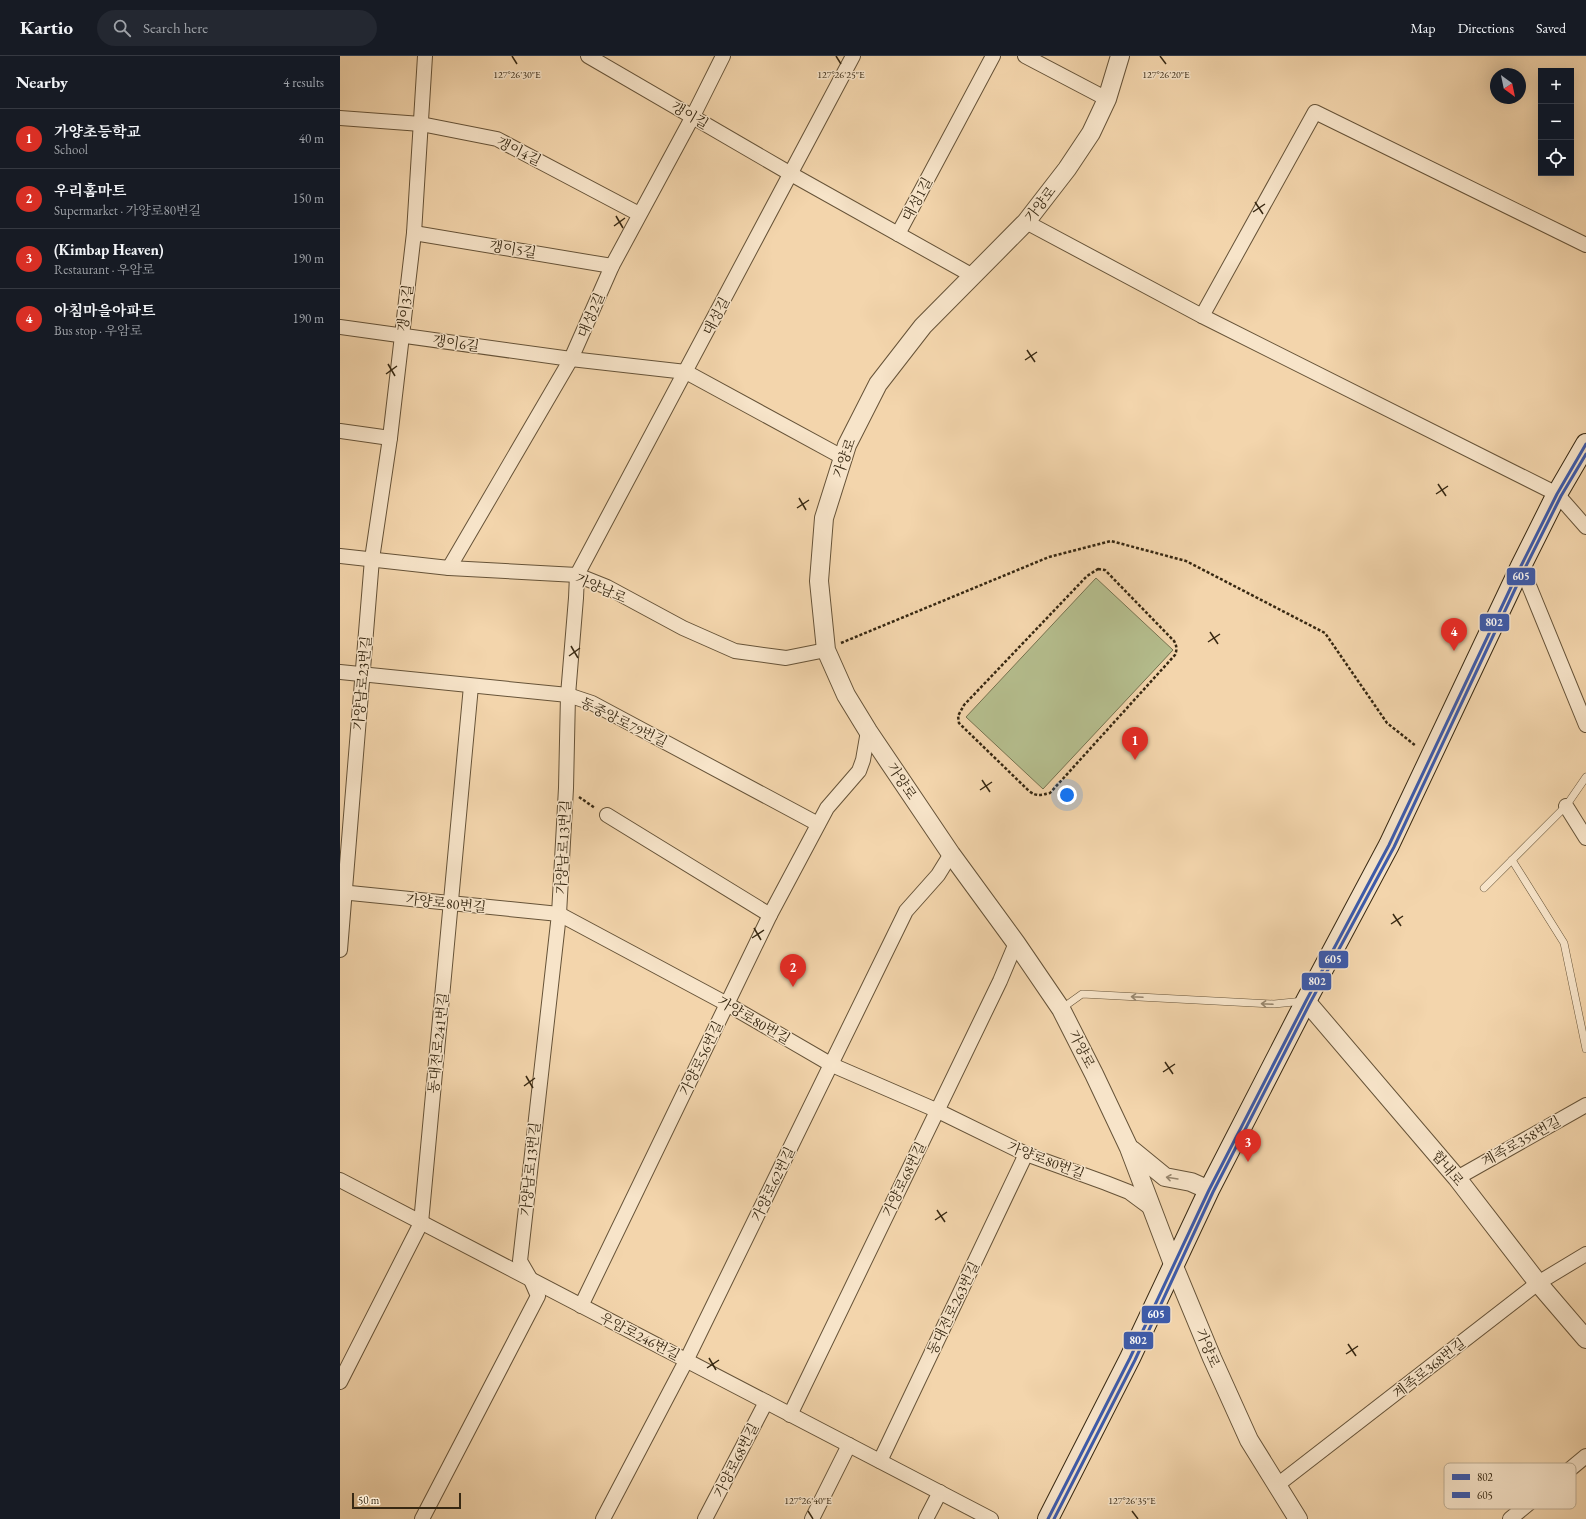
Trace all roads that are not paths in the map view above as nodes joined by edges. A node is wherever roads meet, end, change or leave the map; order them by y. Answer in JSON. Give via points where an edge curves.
{"nodes":[{"id":1,"x":425,"y":56,"type":"edge"},
{"id":2,"x":588,"y":56,"type":"edge"},
{"id":3,"x":723,"y":56,"type":"edge"},
{"id":4,"x":853,"y":56,"type":"edge"},
{"id":5,"x":993,"y":56,"type":"edge"},
{"id":6,"x":1025,"y":56,"type":"edge"},
{"id":7,"x":1120,"y":56,"type":"edge"},
{"id":8,"x":1107,"y":99,"type":"junction"},
{"id":9,"x":693,"y":116,"type":"junction"},
{"id":10,"x":340,"y":118,"type":"edge"},
{"id":11,"x":421,"y":124,"type":"junction"},
{"id":12,"x":791,"y":174,"type":"junction"},
{"id":13,"x":639,"y":214,"type":"junction"},
{"id":14,"x":1026,"y":222,"type":"junction"},
{"id":15,"x":414,"y":233,"type":"junction"},
{"id":16,"x":898,"y":234,"type":"junction"},
{"id":17,"x":1586,"y":245,"type":"edge"},
{"id":18,"x":612,"y":266,"type":"junction"},
{"id":19,"x":972,"y":276,"type":"junction"},
{"id":20,"x":1202,"y":316,"type":"junction"},
{"id":21,"x":340,"y":327,"type":"edge"},
{"id":22,"x":401,"y":336,"type":"junction"},
{"id":23,"x":571,"y":359,"type":"junction"},
{"id":24,"x":686,"y":372,"type":"junction"},
{"id":25,"x":340,"y":431,"type":"edge"},
{"id":26,"x":390,"y":438,"type":"junction"},
{"id":27,"x":1586,"y":444,"type":"edge"},
{"id":28,"x":844,"y":458,"type":"junction"},
{"id":29,"x":1557,"y":494,"type":"junction"},
{"id":30,"x":1586,"y":527,"type":"edge"},
{"id":31,"x":340,"y":556,"type":"edge"},
{"id":32,"x":372,"y":560,"type":"junction"},
{"id":33,"x":1521,"y":566,"type":"junction"},
{"id":34,"x":449,"y":568,"type":"junction"},
{"id":35,"x":577,"y":575,"type":"junction"},
{"id":36,"x":826,"y":650,"type":"junction"},
{"id":37,"x":340,"y":672,"type":"edge"},
{"id":38,"x":363,"y":674,"type":"junction"},
{"id":39,"x":471,"y":686,"type":"junction"},
{"id":40,"x":568,"y":695,"type":"junction"},
{"id":41,"x":1586,"y":725,"type":"edge"},
{"id":42,"x":868,"y":731,"type":"junction"},
{"id":43,"x":1586,"y":777,"type":"edge"},
{"id":44,"x":1566,"y":806,"type":"junction"},
{"id":45,"x":607,"y":815,"type":"road end"},
{"id":46,"x":818,"y":824,"type":"junction"},
{"id":47,"x":1586,"y":838,"type":"edge"},
{"id":48,"x":952,"y":854,"type":"junction"},
{"id":49,"x":1512,"y":860,"type":"junction"},
{"id":50,"x":1484,"y":888,"type":"dead end"},
{"id":51,"x":342,"y":892,"type":"edge"},
{"id":52,"x":452,"y":904,"type":"junction"},
{"id":53,"x":559,"y":914,"type":"junction"},
{"id":54,"x":770,"y":915,"type":"junction"},
{"id":55,"x":1016,"y":943,"type":"junction"},
{"id":56,"x":340,"y":950,"type":"edge"},
{"id":57,"x":1306,"y":1001,"type":"junction"},
{"id":58,"x":727,"y":1004,"type":"junction"},
{"id":59,"x":1061,"y":1009,"type":"junction"},
{"id":60,"x":1586,"y":1049,"type":"edge"},
{"id":61,"x":832,"y":1065,"type":"junction"},
{"id":62,"x":1586,"y":1105,"type":"edge"},
{"id":63,"x":936,"y":1110,"type":"junction"},
{"id":64,"x":1129,"y":1148,"type":"junction"},
{"id":65,"x":1026,"y":1154,"type":"junction"},
{"id":66,"x":1457,"y":1178,"type":"junction"},
{"id":67,"x":340,"y":1180,"type":"edge"},
{"id":68,"x":1209,"y":1190,"type":"junction"},
{"id":69,"x":1152,"y":1209,"type":"junction"},
{"id":70,"x":421,"y":1223,"type":"junction"},
{"id":71,"x":1586,"y":1254,"type":"edge"},
{"id":72,"x":1174,"y":1264,"type":"junction"},
{"id":73,"x":532,"y":1280,"type":"junction"},
{"id":74,"x":1538,"y":1284,"type":"junction"},
{"id":75,"x":581,"y":1306,"type":"junction"},
{"id":76,"x":1586,"y":1339,"type":"edge"},
{"id":77,"x":686,"y":1360,"type":"junction"},
{"id":78,"x":340,"y":1382,"type":"edge"},
{"id":79,"x":766,"y":1402,"type":"junction"},
{"id":80,"x":790,"y":1415,"type":"junction"},
{"id":81,"x":849,"y":1445,"type":"junction"},
{"id":82,"x":1586,"y":1456,"type":"edge"},
{"id":83,"x":880,"y":1461,"type":"junction"},
{"id":84,"x":1576,"y":1464,"type":"edge"},
{"id":85,"x":1276,"y":1486,"type":"junction"},
{"id":86,"x":940,"y":1492,"type":"junction"},
{"id":87,"x":1522,"y":1509,"type":"edge"},
{"id":88,"x":422,"y":1519,"type":"edge"},
{"id":89,"x":603,"y":1519,"type":"edge"},
{"id":90,"x":705,"y":1519,"type":"edge"},
{"id":91,"x":812,"y":1519,"type":"edge"},
{"id":92,"x":926,"y":1519,"type":"edge"},
{"id":93,"x":991,"y":1519,"type":"edge"},
{"id":94,"x":1048,"y":1519,"type":"edge"},
{"id":95,"x":1298,"y":1519,"type":"edge"},
{"id":96,"x":1510,"y":1519,"type":"edge"}],
"edges":[{"from":1,"to":11,"type":"street","name":"갱이3길"},
{"from":2,"to":9,"type":"street","name":"갱이길"},
{"from":3,"to":9,"type":"street","name":"대성2길"},
{"from":4,"to":12,"type":"street","name":"대성길"},
{"from":5,"to":16,"type":"street","name":"대성1길"},
{"from":6,"to":8,"type":"street"},
{"from":7,"to":8,"type":"street","name":"가양로"},
{"from":8,"to":14,"type":"street","name":"가양로","via":[[1091,133]]},
{"from":9,"to":12,"type":"street","name":"갱이길"},
{"from":9,"to":13,"type":"street","name":"대성2길"},
{"from":10,"to":11,"type":"street","name":"갱이4길"},
{"from":11,"to":13,"type":"street","name":"갱이4길","via":[[497,139]]},
{"from":11,"to":15,"type":"street","name":"갱이3길"},
{"from":12,"to":16,"type":"street","name":"대성1길"},
{"from":12,"to":24,"type":"street","name":"대성길"},
{"from":13,"to":18,"type":"street","name":"대성2길"},
{"from":14,"to":19,"type":"street","name":"가양로"},
{"from":14,"to":20,"type":"street"},
{"from":15,"to":18,"type":"street","name":"갱이5길"},
{"from":15,"to":22,"type":"street","name":"갱이3길"},
{"from":16,"to":19,"type":"street"},
{"from":17,"to":20,"type":"street","via":[[1315,112]]},
{"from":18,"to":23,"type":"street","name":"대성2길"},
{"from":19,"to":28,"type":"street","name":"가양로","via":[[923,326],[878,384],[847,446]]},
{"from":20,"to":29,"type":"street"},
{"from":21,"to":22,"type":"street","name":"갱이6길"},
{"from":22,"to":23,"type":"street","name":"갱이6길"},
{"from":22,"to":26,"type":"street","name":"갱이3길"},
{"from":23,"to":24,"type":"street","name":"갱이6길"},
{"from":23,"to":34,"type":"street","name":"대성2길"},
{"from":24,"to":28,"type":"street"},
{"from":24,"to":35,"type":"street","name":"대성길"},
{"from":25,"to":26,"type":"street"},
{"from":26,"to":32,"type":"street","name":"갱이3길"},
{"from":27,"to":29,"type":"main road"},
{"from":28,"to":36,"type":"street","name":"가양로","via":[[824,518],[819,581]]},
{"from":29,"to":30,"type":"street"},
{"from":29,"to":33,"type":"main road"},
{"from":31,"to":32,"type":"street","name":"가양남로"},
{"from":32,"to":34,"type":"street","name":"가양남로"},
{"from":32,"to":38,"type":"street","name":"가양남로23번길"},
{"from":33,"to":41,"type":"street"},
{"from":33,"to":57,"type":"main road","via":[[1389,846]]},
{"from":34,"to":35,"type":"street","name":"가양남로"},
{"from":35,"to":36,"type":"street","name":"가양남로","via":[[607,587],[683,628],[735,651],[786,658]]},
{"from":35,"to":40,"type":"street","name":"가양남로13번길"},
{"from":36,"to":42,"type":"street","name":"가양로","via":[[846,695]]},
{"from":37,"to":38,"type":"street","name":"동중앙로79번길"},
{"from":38,"to":39,"type":"street","name":"동중앙로79번길"},
{"from":38,"to":51,"type":"street","name":"가양남로23번길"},
{"from":39,"to":40,"type":"street","name":"동중앙로79번길"},
{"from":39,"to":52,"type":"street","name":"동대전로241번길"},
{"from":40,"to":46,"type":"street","name":"동중앙로79번길","via":[[592,703]]},
{"from":40,"to":53,"type":"street","name":"가양남로13번길"},
{"from":42,"to":46,"type":"street","name":"가양로56번길","via":[[859,771],[827,808]]},
{"from":42,"to":48,"type":"street","name":"가양로"},
{"from":43,"to":44,"type":"lane"},
{"from":44,"to":47,"type":"street"},
{"from":44,"to":49,"type":"lane"},
{"from":45,"to":54,"type":"street"},
{"from":46,"to":54,"type":"street","name":"가양로56번길"},
{"from":48,"to":55,"type":"street","name":"가양로"},
{"from":48,"to":61,"type":"street","name":"가양로62번길","via":[[938,875],[906,911]]},
{"from":49,"to":50,"type":"lane"},
{"from":49,"to":60,"type":"lane","via":[[1564,943]]},
{"from":51,"to":52,"type":"street","name":"가양로80번길"},
{"from":51,"to":56,"type":"street","name":"가양남로23번길"},
{"from":52,"to":53,"type":"street","name":"가양로80번길"},
{"from":52,"to":70,"type":"street","name":"동대전로241번길"},
{"from":53,"to":58,"type":"street","name":"가양로80번길"},
{"from":53,"to":73,"type":"street","name":"가양남로13번길","via":[[520,1261]]},
{"from":54,"to":58,"type":"street","name":"가양로56번길"},
{"from":55,"to":59,"type":"street","name":"가양로"},
{"from":55,"to":63,"type":"street","name":"가양로68번길"},
{"from":57,"to":59,"type":"lane","one_way":true,"via":[[1274,1004],[1082,994]]},
{"from":57,"to":66,"type":"street","name":"합내로"},
{"from":57,"to":68,"type":"main road"},
{"from":58,"to":61,"type":"street","name":"가양로80번길"},
{"from":58,"to":75,"type":"street","name":"가양로56번길"},
{"from":59,"to":64,"type":"street","name":"가양로"},
{"from":61,"to":63,"type":"street","name":"가양로80번길"},
{"from":61,"to":77,"type":"street","name":"가양로62번길"},
{"from":62,"to":66,"type":"street","name":"계족로358번길"},
{"from":63,"to":65,"type":"street","name":"가양로80번길"},
{"from":63,"to":80,"type":"street","name":"가양로68번길"},
{"from":68,"to":64,"type":"street","one_way":true,"via":[[1191,1182],[1165,1177]]},
{"from":64,"to":69,"type":"street","name":"가양로"},
{"from":65,"to":69,"type":"street","name":"가양로80번길","via":[[1129,1192]]},
{"from":65,"to":83,"type":"street","name":"동대전로263번길"},
{"from":66,"to":74,"type":"street","name":"합내로"},
{"from":67,"to":70,"type":"street","name":"우암로246번길"},
{"from":68,"to":72,"type":"main road"},
{"from":69,"to":72,"type":"street","name":"가양로"},
{"from":70,"to":73,"type":"street","name":"우암로246번길"},
{"from":70,"to":78,"type":"street","name":"동대전로241번길"},
{"from":71,"to":74,"type":"street","name":"계족로368번길"},
{"from":72,"to":85,"type":"street","name":"가양로","via":[[1249,1440]]},
{"from":72,"to":94,"type":"main road","via":[[1130,1358]]},
{"from":73,"to":75,"type":"street","name":"우암로246번길"},
{"from":73,"to":88,"type":"street","name":"가양남로13번길","via":[[538,1296]]},
{"from":74,"to":76,"type":"street","name":"합내로"},
{"from":74,"to":85,"type":"street","name":"계족로368번길"},
{"from":75,"to":77,"type":"street","name":"우암로246번길"},
{"from":77,"to":79,"type":"street","name":"우암로246번길"},
{"from":77,"to":89,"type":"street","name":"가양로62번길"},
{"from":79,"to":80,"type":"street","name":"우암로246번길"},
{"from":79,"to":90,"type":"street","name":"가양로68번길"},
{"from":80,"to":81,"type":"street","name":"우암로246번길"},
{"from":81,"to":83,"type":"street","name":"우암로246번길"},
{"from":81,"to":91,"type":"street"},
{"from":82,"to":84,"type":"street"},
{"from":83,"to":86,"type":"street","name":"우암로246번길"},
{"from":85,"to":95,"type":"street","name":"가양로"},
{"from":86,"to":92,"type":"street"},
{"from":86,"to":93,"type":"street","name":"우암로246번길"},
{"from":87,"to":96,"type":"street"}]}
